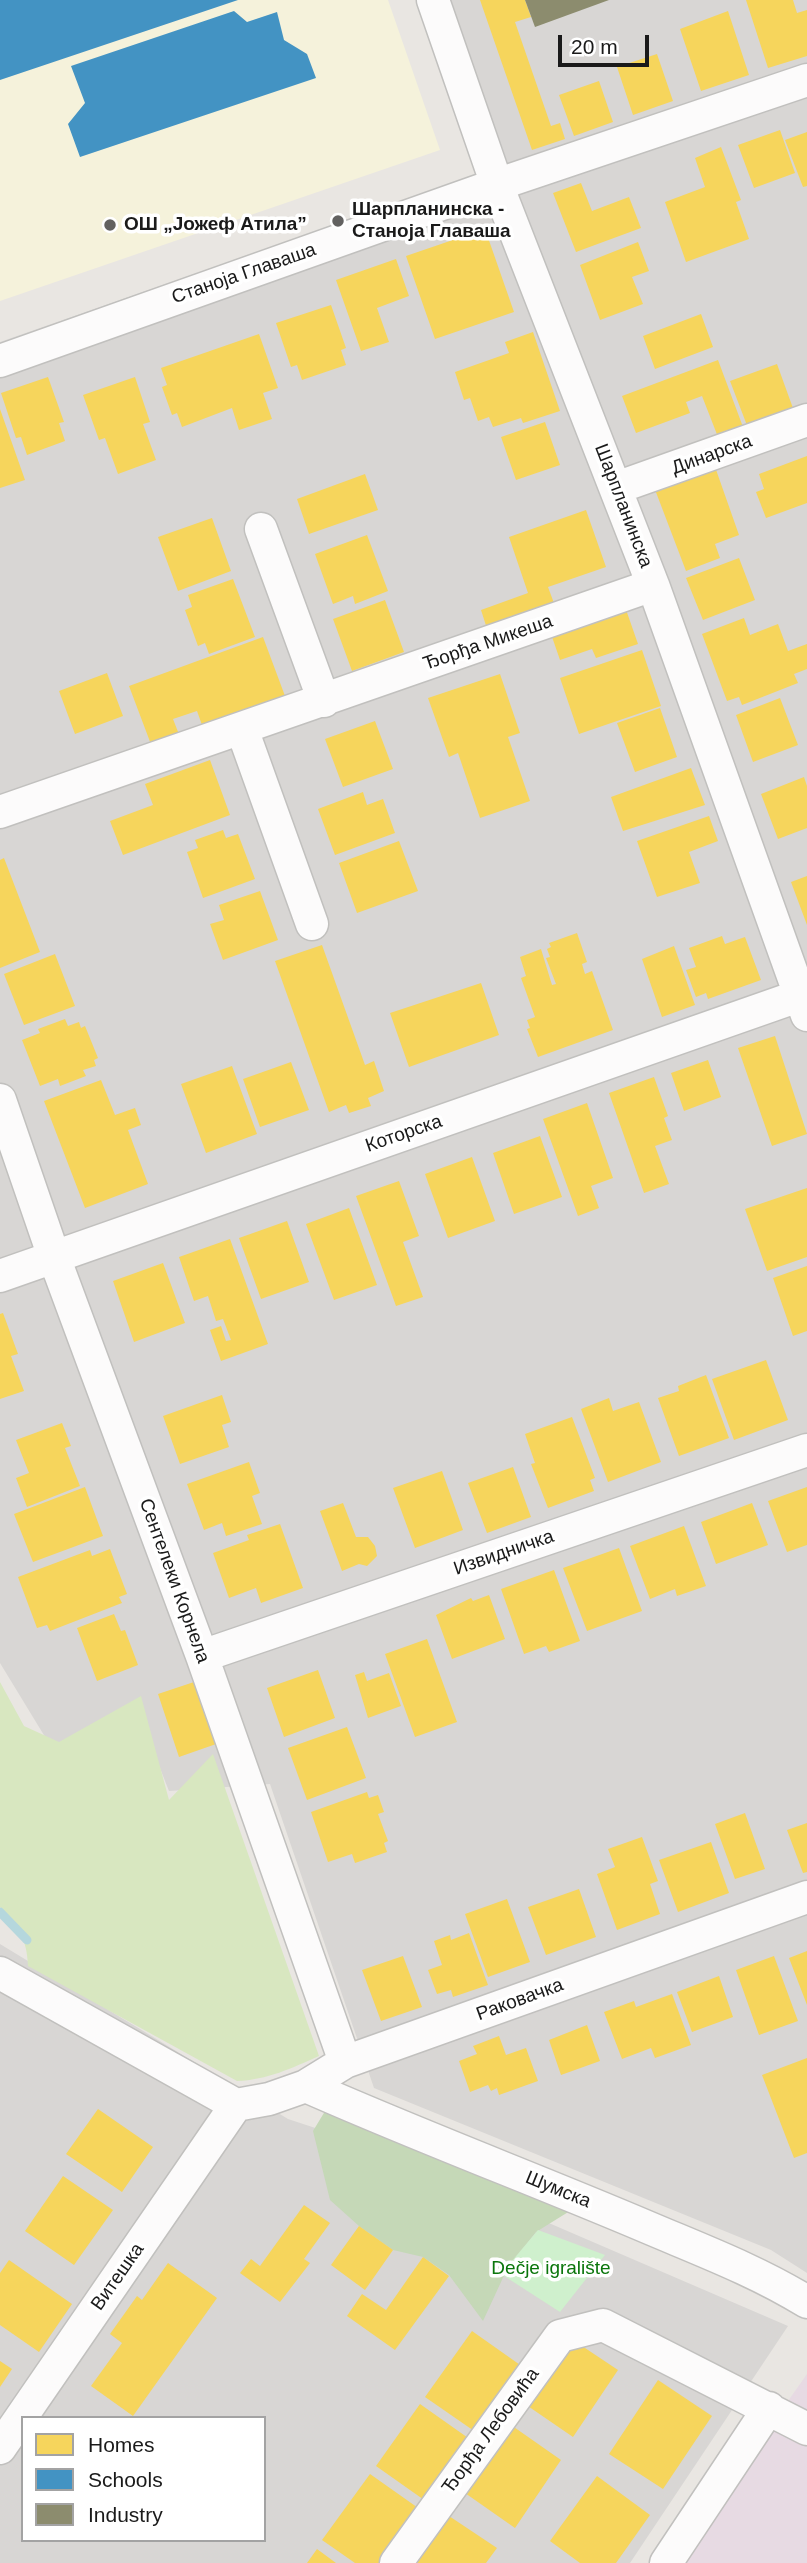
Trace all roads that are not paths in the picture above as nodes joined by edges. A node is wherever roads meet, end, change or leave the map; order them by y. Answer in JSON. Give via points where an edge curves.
{"nodes":[{"id":1,"x":433,"y":0,"type":"edge"},
{"id":2,"x":807,"y":80,"type":"edge"},
{"id":3,"x":497,"y":185,"type":"junction"},
{"id":4,"x":0,"y":361,"type":"edge"},
{"id":5,"x":807,"y":420,"type":"edge"},
{"id":6,"x":616,"y":488,"type":"junction"},
{"id":7,"x":261,"y":530,"type":"dead end"},
{"id":8,"x":653,"y":585,"type":"junction"},
{"id":9,"x":324,"y":701,"type":"junction"},
{"id":10,"x":242,"y":729,"type":"junction"},
{"id":11,"x":0,"y":812,"type":"edge"},
{"id":12,"x":312,"y":924,"type":"dead end"},
{"id":13,"x":805,"y":1001,"type":"edge"},
{"id":14,"x":0,"y":1100,"type":"edge"},
{"id":15,"x":54,"y":1257,"type":"junction"},
{"id":16,"x":0,"y":1276,"type":"edge"},
{"id":17,"x":807,"y":1450,"type":"edge"},
{"id":18,"x":202,"y":1656,"type":"junction"},
{"id":19,"x":807,"y":1897,"type":"edge"},
{"id":20,"x":1,"y":1977,"type":"edge"},
{"id":21,"x":345,"y":2062,"type":"junction"},
{"id":22,"x":306,"y":2086,"type":"junction"},
{"id":23,"x":236,"y":2105,"type":"junction"},
{"id":24,"x":807,"y":2302,"type":"edge"},
{"id":25,"x":769,"y":2408,"type":"junction"},
{"id":26,"x":22,"y":2416,"type":"edge"},
{"id":27,"x":21,"y":2417,"type":"edge"},
{"id":28,"x":807,"y":2428,"type":"edge"},
{"id":29,"x":0,"y":2448,"type":"edge"},
{"id":30,"x":396,"y":2563,"type":"edge"},
{"id":31,"x":666,"y":2563,"type":"edge"}],
"edges":[{"from":1,"to":3,"type":"street","name":"Шарпланинска"},
{"from":2,"to":3,"type":"street","name":"Станоја Главаша"},
{"from":3,"to":4,"type":"street","name":"Станоја Главаша"},
{"from":3,"to":6,"type":"street","name":"Шарпланинска"},
{"from":5,"to":6,"type":"street","name":"Динарска"},
{"from":6,"to":8,"type":"street","name":"Шарпланинска"},
{"from":7,"to":9,"type":"street"},
{"from":8,"to":9,"type":"street","name":"Ђорђа Микеша"},
{"from":8,"to":13,"type":"street","name":"Шарпланинска"},
{"from":9,"to":10,"type":"street","name":"Ђорђа Микеша"},
{"from":10,"to":11,"type":"street","name":"Ђорђа Микеша"},
{"from":10,"to":12,"type":"street"},
{"from":13,"to":15,"type":"street","name":"Которска"},
{"from":14,"to":15,"type":"street","name":"Сентелеки Корнела"},
{"from":15,"to":16,"type":"street","name":"Которска"},
{"from":15,"to":18,"type":"street","name":"Сентелеки Корнела"},
{"from":17,"to":18,"type":"street","name":"Извидничка"},
{"from":18,"to":21,"type":"street","name":"Сентелеки Корнела"},
{"from":19,"to":21,"type":"street","name":"Раковачка"},
{"from":20,"to":23,"type":"street"},
{"from":21,"to":22,"type":"street","name":"Раковачка"},
{"from":22,"to":23,"type":"street","name":"Раковачка"},
{"from":22,"to":24,"type":"street","name":"Шумска","via":[[775,2281]]},
{"from":23,"to":26,"type":"street","name":"Витешка"},
{"from":25,"to":28,"type":"street"},
{"from":25,"to":30,"type":"street","name":"Ђорђа Лебовића","via":[[603,2325],[560,2336]]},
{"from":25,"to":31,"type":"street"},
{"from":27,"to":29,"type":"street","name":"Витешка"}]}
